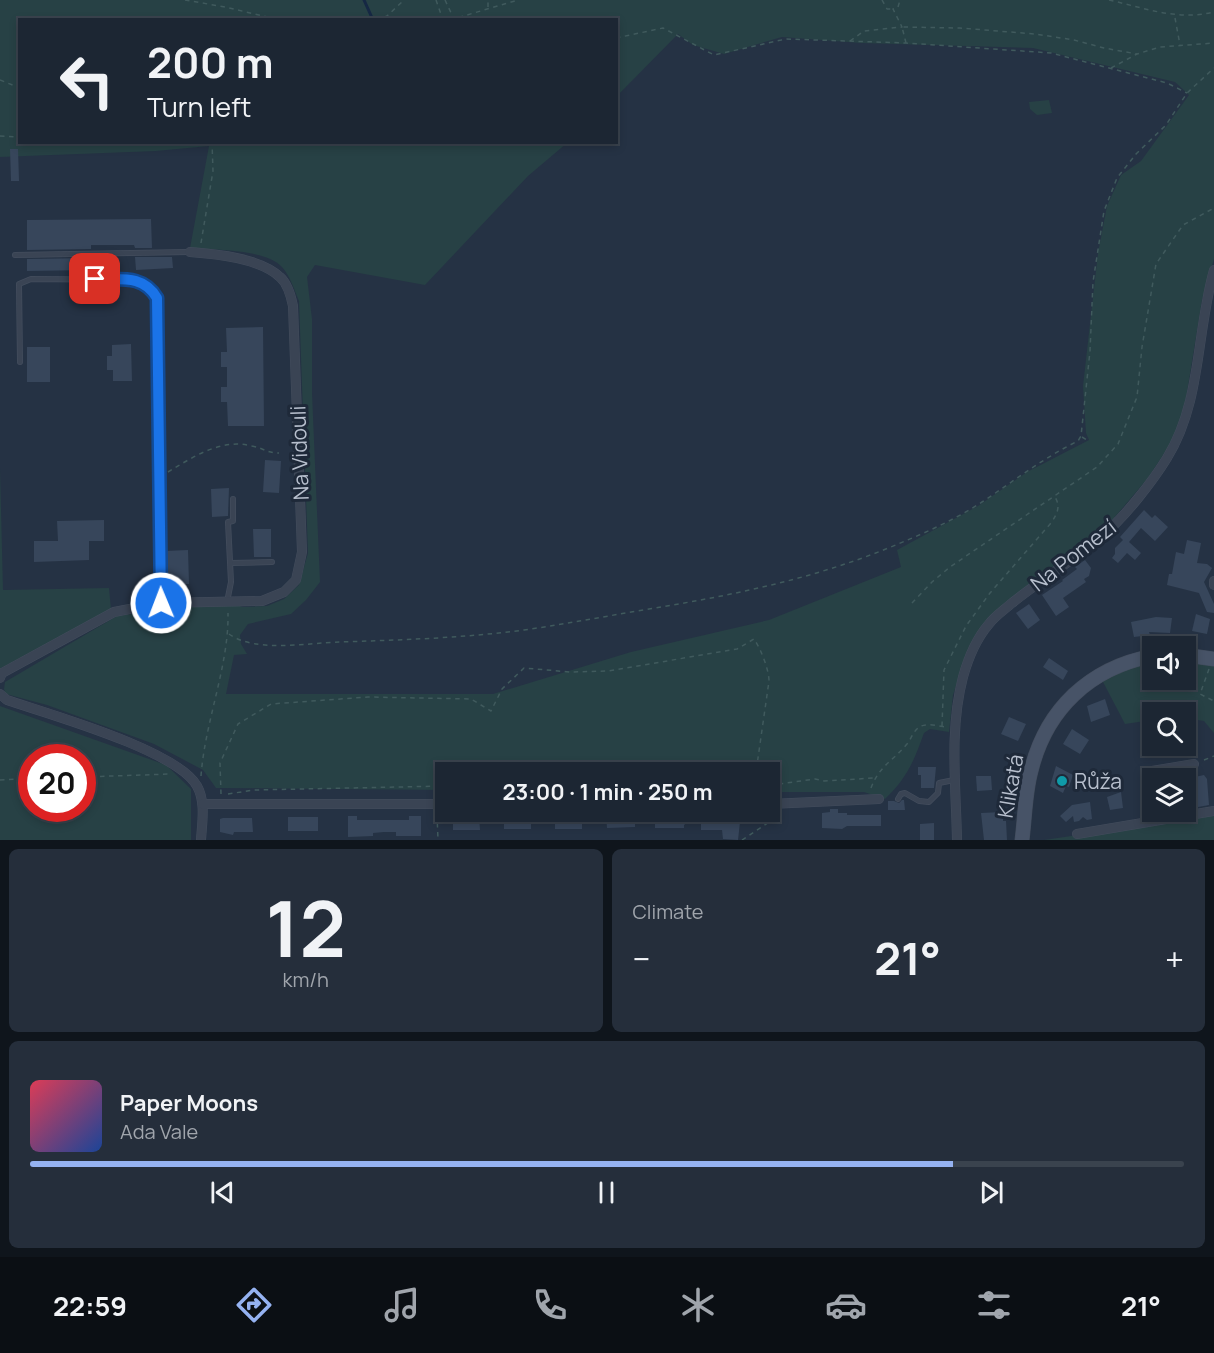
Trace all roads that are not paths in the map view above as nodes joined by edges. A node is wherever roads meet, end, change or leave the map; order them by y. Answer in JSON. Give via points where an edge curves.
{"nodes":[{"id":1,"x":194,"y":252,"type":"joint"},
{"id":2,"x":15,"y":255,"type":"dead end"},
{"id":3,"x":1214,"y":270,"type":"edge"},
{"id":4,"x":20,"y":362,"type":"dead end"},
{"id":5,"x":233,"y":499,"type":"dead end"},
{"id":6,"x":272,"y":562,"type":"dead end"},
{"id":7,"x":231,"y":563,"type":"junction"},
{"id":8,"x":228,"y":602,"type":"junction"},
{"id":9,"x":161,"y":603,"type":"junction"},
{"id":10,"x":1196,"y":657,"type":"edge"},
{"id":11,"x":1142,"y":659,"type":"edge"},
{"id":12,"x":1213,"y":660,"type":"edge"},
{"id":13,"x":0,"y":678,"type":"edge"},
{"id":14,"x":0,"y":694,"type":"edge"},
{"id":15,"x":1194,"y":764,"type":"dead end"},
{"id":16,"x":1170,"y":768,"type":"edge"},
{"id":17,"x":956,"y":780,"type":"junction"},
{"id":18,"x":879,"y":799,"type":"dead end"},
{"id":19,"x":898,"y":800,"type":"dead end"},
{"id":20,"x":202,"y":804,"type":"junction"},
{"id":21,"x":435,"y":804,"type":"edge"},
{"id":22,"x":780,"y":804,"type":"edge"},
{"id":23,"x":1214,"y":811,"type":"edge"},
{"id":24,"x":1196,"y":812,"type":"edge"},
{"id":25,"x":1142,"y":821,"type":"edge"},
{"id":26,"x":1077,"y":834,"type":"dead end"},
{"id":27,"x":201,"y":840,"type":"edge"},
{"id":28,"x":957,"y":840,"type":"edge"},
{"id":29,"x":1022,"y":840,"type":"edge"}],
"edges":[{"from":1,"to":2,"type":"lane","name":"Na Vidouli"},
{"from":1,"to":8,"type":"street","name":"Na Vidouli","via":[[251,261],[268,268],[281,278],[293,306],[302,552],[296,580],[284,592],[262,602]]},
{"from":3,"to":17,"type":"street","name":"Na Pomezí","via":[[1188,413],[1167,459],[1105,534],[988,625],[972,652],[959,698]]},
{"from":4,"to":9,"type":"lane","via":[[19,284],[31,279],[138,280],[151,288],[157,298]]},
{"from":5,"to":7,"type":"lane","via":[[233,521],[228,522]]},
{"from":6,"to":7,"type":"lane"},
{"from":7,"to":8,"type":"lane"},
{"from":8,"to":9,"type":"street","name":"Na Vidouli"},
{"from":9,"to":13,"type":"street","name":"Na Vidouli","via":[[114,612],[2,673]]},
{"from":10,"to":12,"type":"street"},
{"from":11,"to":29,"type":"street","name":"Klikatá","via":[[1105,671],[1052,719],[1031,768]]},
{"from":14,"to":20,"type":"street","via":[[7,700],[158,755],[196,783]]},
{"from":15,"to":16,"type":"street"},
{"from":17,"to":19,"type":"lane","via":[[939,783],[938,793],[929,802],[905,793]]},
{"from":17,"to":28,"type":"street","name":"Na Pomezí"},
{"from":18,"to":22,"type":"street"},
{"from":20,"to":21,"type":"street"},
{"from":20,"to":27,"type":"street"},
{"from":23,"to":24,"type":"street"},
{"from":25,"to":26,"type":"street"}]}
